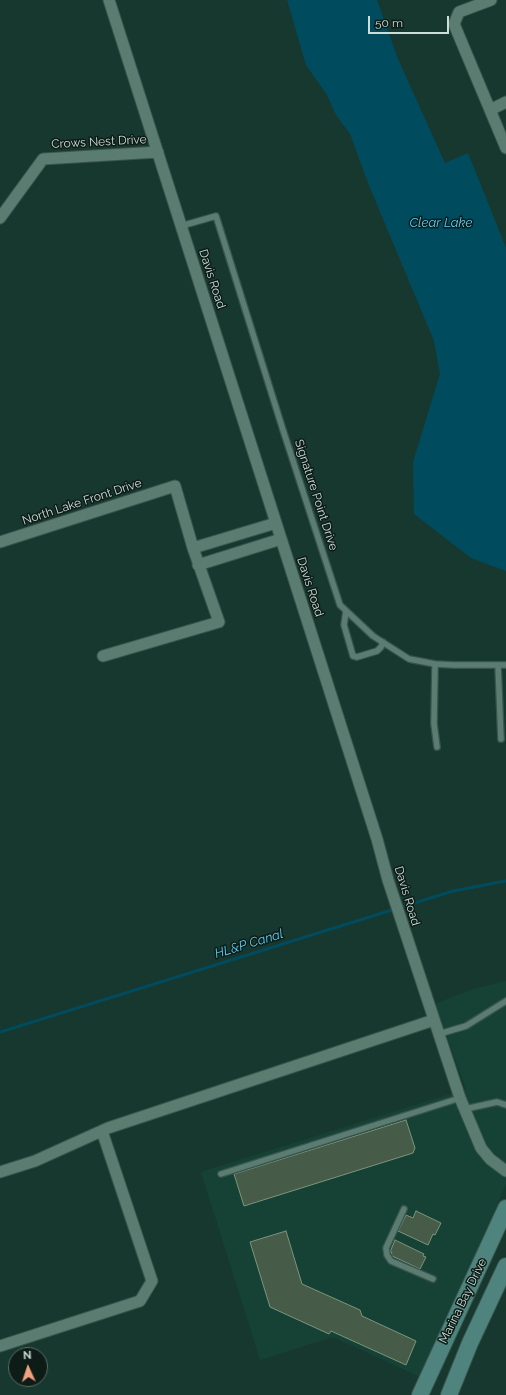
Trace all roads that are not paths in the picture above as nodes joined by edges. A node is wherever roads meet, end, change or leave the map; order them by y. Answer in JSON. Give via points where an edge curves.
{"nodes":[{"id":1,"x":109,"y":0,"type":"edge"},
{"id":2,"x":491,"y":0,"type":"edge"},
{"id":3,"x":506,"y":102,"type":"edge"},
{"id":4,"x":490,"y":110,"type":"junction"},
{"id":5,"x":506,"y":148,"type":"edge"},
{"id":6,"x":158,"y":152,"type":"junction"},
{"id":7,"x":0,"y":218,"type":"edge"},
{"id":8,"x":181,"y":226,"type":"junction"},
{"id":9,"x":276,"y":523,"type":"junction"},
{"id":10,"x":281,"y":539,"type":"junction"},
{"id":11,"x":0,"y":542,"type":"edge"},
{"id":12,"x":193,"y":548,"type":"junction"},
{"id":13,"x":198,"y":565,"type":"junction"},
{"id":14,"x":346,"y":611,"type":"junction"},
{"id":15,"x":383,"y":642,"type":"junction"},
{"id":16,"x":103,"y":656,"type":"dead end"},
{"id":17,"x":435,"y":664,"type":"junction"},
{"id":18,"x":506,"y":664,"type":"edge"},
{"id":19,"x":498,"y":665,"type":"junction"},
{"id":20,"x":501,"y":738,"type":"dead end"},
{"id":21,"x":437,"y":747,"type":"dead end"},
{"id":22,"x":506,"y":1001,"type":"edge"},
{"id":23,"x":434,"y":1020,"type":"junction"},
{"id":24,"x":439,"y":1034,"type":"junction"},
{"id":25,"x":462,"y":1104,"type":"junction"},
{"id":26,"x":506,"y":1105,"type":"edge"},
{"id":27,"x":102,"y":1131,"type":"junction"},
{"id":28,"x":506,"y":1171,"type":"edge"},
{"id":29,"x":0,"y":1172,"type":"edge"},
{"id":30,"x":221,"y":1174,"type":"dead end"},
{"id":31,"x":506,"y":1208,"type":"edge"},
{"id":32,"x":404,"y":1209,"type":"dead end"},
{"id":33,"x":506,"y":1266,"type":"edge"},
{"id":34,"x":475,"y":1278,"type":"junction"},
{"id":35,"x":432,"y":1280,"type":"dead end"},
{"id":36,"x":496,"y":1288,"type":"junction"},
{"id":37,"x":449,"y":1329,"type":"junction"},
{"id":38,"x":470,"y":1343,"type":"junction"},
{"id":39,"x":0,"y":1346,"type":"edge"},
{"id":40,"x":420,"y":1395,"type":"edge"},
{"id":41,"x":449,"y":1395,"type":"edge"}],
"edges":[{"from":1,"to":6,"type":"street","name":"Davis Road"},
{"from":2,"to":4,"type":"street","via":[[459,12],[454,24]]},
{"from":3,"to":4,"type":"street"},
{"from":4,"to":5,"type":"street"},
{"from":6,"to":7,"type":"street","name":"Crows Nest Drive","via":[[43,158]]},
{"from":6,"to":8,"type":"street","name":"Davis Road"},
{"from":8,"to":9,"type":"street","name":"Davis Road"},
{"from":8,"to":14,"type":"lane","name":"Signature Point Drive","via":[[216,216],[340,605]]},
{"from":9,"to":10,"type":"street","name":"Davis Road"},
{"from":9,"to":12,"type":"street"},
{"from":10,"to":13,"type":"street"},
{"from":10,"to":23,"type":"street","name":"Davis Road"},
{"from":11,"to":12,"type":"street","name":"North Lake Front Drive","via":[[175,486]]},
{"from":12,"to":13,"type":"street"},
{"from":13,"to":16,"type":"street","via":[[219,622]]},
{"from":14,"to":15,"type":"lane","name":"Signature Point Drive"},
{"from":14,"to":15,"type":"lane","via":[[344,625],[353,656],[377,651]]},
{"from":15,"to":17,"type":"lane","name":"Signature Point Drive","via":[[409,659]]},
{"from":17,"to":19,"type":"lane","name":"Signature Point Drive"},
{"from":17,"to":21,"type":"lane","via":[[434,724]]},
{"from":18,"to":19,"type":"lane","name":"Signature Point Drive"},
{"from":19,"to":20,"type":"lane"},
{"from":22,"to":24,"type":"lane","via":[[466,1026]]},
{"from":23,"to":24,"type":"street","name":"Davis Road"},
{"from":23,"to":27,"type":"street"},
{"from":24,"to":25,"type":"street","name":"Davis Road"},
{"from":25,"to":26,"type":"lane","via":[[497,1102]]},
{"from":25,"to":28,"type":"street","name":"Davis Road","via":[[481,1148],[490,1159]]},
{"from":25,"to":30,"type":"lane"},
{"from":27,"to":29,"type":"street","via":[[35,1161]]},
{"from":27,"to":39,"type":"street","via":[[152,1281],[140,1301]]},
{"from":31,"to":34,"type":"main road","name":"Marina Bay Drive"},
{"from":32,"to":35,"type":"lane","via":[[386,1248],[387,1255],[391,1261]]},
{"from":33,"to":36,"type":"main road","name":"Marina Bay Drive"},
{"from":34,"to":36,"type":"main road"},
{"from":34,"to":37,"type":"main road","name":"Marina Bay Drive"},
{"from":36,"to":38,"type":"main road","name":"Marina Bay Drive"},
{"from":37,"to":38,"type":"main road"},
{"from":37,"to":40,"type":"main road","name":"Marina Bay Drive"},
{"from":38,"to":41,"type":"main road","name":"Marina Bay Drive"}]}
